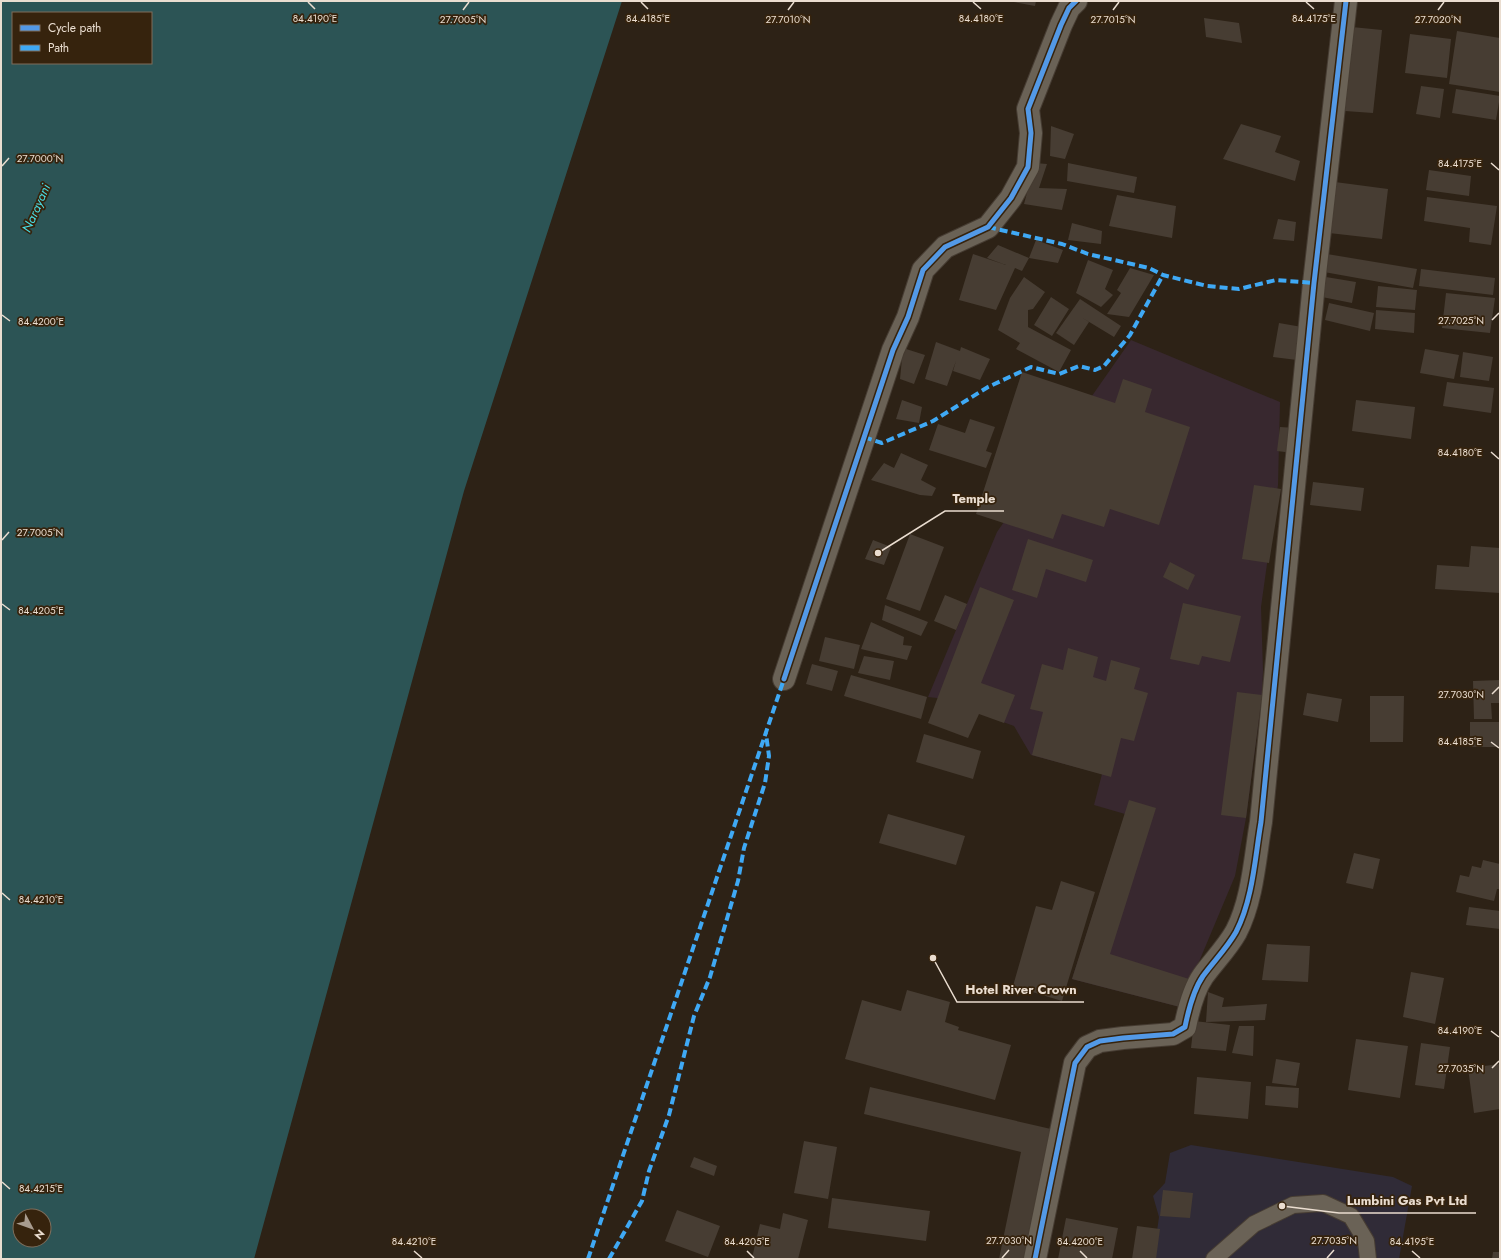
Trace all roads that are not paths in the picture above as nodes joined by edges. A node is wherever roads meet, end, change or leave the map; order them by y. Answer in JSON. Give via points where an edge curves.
{"nodes":[{"id":1,"x":1076,"y":1,"type":"edge"},
{"id":2,"x":1346,"y":1,"type":"edge"},
{"id":3,"x":784,"y":679,"type":"dead end"},
{"id":4,"x":1035,"y":1259,"type":"edge"},
{"id":5,"x":1214,"y":1259,"type":"edge"},
{"id":6,"x":1368,"y":1259,"type":"edge"}],
"edges":[{"from":1,"to":3,"type":"street","via":[[1069,8],[1061,25],[1028,109],[1031,133],[1028,167],[1011,198],[988,227],[945,247],[923,270],[908,317],[893,350]]},
{"from":2,"to":4,"type":"street","via":[[1314,283],[1262,822],[1248,897],[1236,931],[1202,977],[1190,1005],[1185,1028],[1173,1034],[1100,1042],[1086,1047],[1075,1063]]},
{"from":5,"to":6,"type":"lane","via":[[1254,1224],[1293,1205],[1323,1203],[1351,1216],[1366,1241]]}]}
